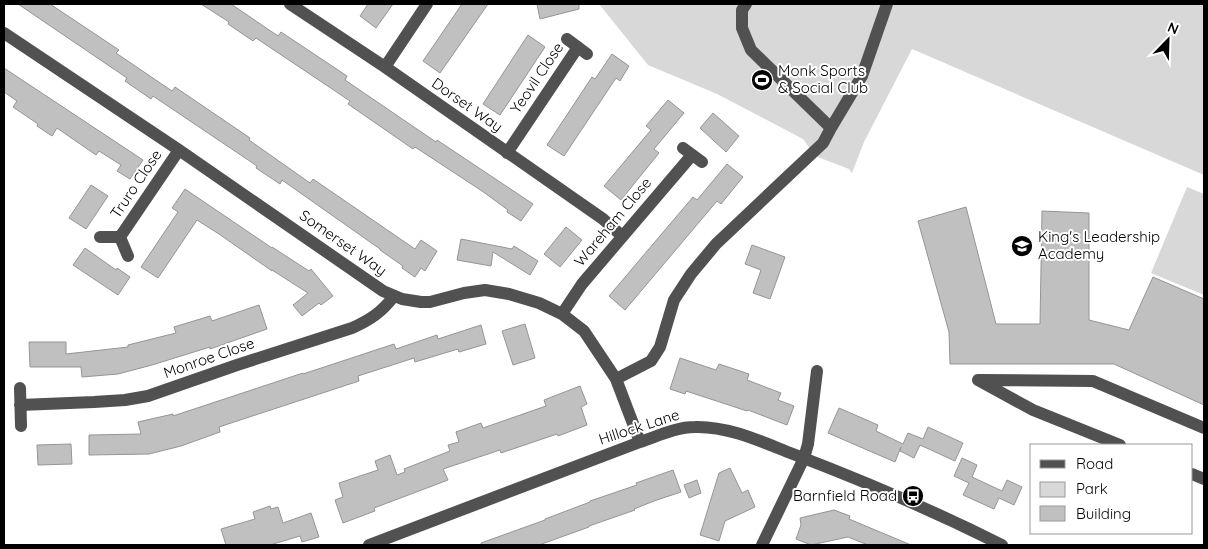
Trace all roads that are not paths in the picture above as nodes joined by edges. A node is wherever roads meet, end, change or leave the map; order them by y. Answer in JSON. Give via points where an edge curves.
{"nodes":[{"id":1,"x":290,"y":4,"type":"edge"},
{"id":2,"x":427,"y":4,"type":"edge"},
{"id":3,"x":746,"y":4,"type":"edge"},
{"id":4,"x":887,"y":4,"type":"edge"},
{"id":5,"x":4,"y":33,"type":"edge"},
{"id":6,"x":577,"y":47,"type":"dead end"},
{"id":7,"x":385,"y":67,"type":"junction"},
{"id":8,"x":831,"y":128,"type":"junction"},
{"id":9,"x":179,"y":150,"type":"junction"},
{"id":10,"x":507,"y":153,"type":"junction"},
{"id":11,"x":692,"y":155,"type":"dead end"},
{"id":12,"x":622,"y":236,"type":"junction"},
{"id":13,"x":100,"y":237,"type":"dead end"},
{"id":14,"x":120,"y":237,"type":"junction"},
{"id":15,"x":128,"y":256,"type":"dead end"},
{"id":16,"x":394,"y":296,"type":"junction"},
{"id":17,"x":562,"y":314,"type":"junction"},
{"id":18,"x":816,"y":371,"type":"dead end"},
{"id":19,"x":616,"y":379,"type":"junction"},
{"id":20,"x":20,"y":388,"type":"dead end"},
{"id":21,"x":20,"y":405,"type":"junction"},
{"id":22,"x":21,"y":426,"type":"dead end"},
{"id":23,"x":1204,"y":428,"type":"edge"},
{"id":24,"x":640,"y":442,"type":"junction"},
{"id":25,"x":1118,"y":444,"type":"edge"},
{"id":26,"x":804,"y":458,"type":"junction"},
{"id":27,"x":369,"y":545,"type":"edge"},
{"id":28,"x":762,"y":545,"type":"edge"},
{"id":29,"x":1002,"y":545,"type":"edge"}],
"edges":[{"from":1,"to":7,"type":"street","name":"Dorset Way"},
{"from":2,"to":7,"type":"street"},
{"from":3,"to":8,"type":"street","via":[[742,10],[742,28],[751,50]]},
{"from":4,"to":8,"type":"street","via":[[862,76]]},
{"from":5,"to":9,"type":"street","name":"Somerset Way"},
{"from":6,"to":10,"type":"street","name":"Yeovil Close"},
{"from":7,"to":10,"type":"street","name":"Dorset Way"},
{"from":8,"to":19,"type":"street","via":[[823,143],[716,244],[691,274],[674,300],[660,347],[651,361]]},
{"from":9,"to":14,"type":"street","name":"Truro Close"},
{"from":9,"to":16,"type":"street","name":"Somerset Way"},
{"from":10,"to":12,"type":"street","name":"Dorset Way","via":[[603,219]]},
{"from":11,"to":12,"type":"street","name":"Wareham Close"},
{"from":12,"to":17,"type":"street","name":"Wareham Close"},
{"from":13,"to":14,"type":"street","name":"Truro Close"},
{"from":14,"to":15,"type":"street","name":"Truro Close"},
{"from":16,"to":17,"type":"street","name":"Somerset Way","via":[[430,302],[485,290],[509,294]]},
{"from":16,"to":21,"type":"street","name":"Monroe Close","via":[[376,316],[352,328],[148,396],[102,402]]},
{"from":17,"to":19,"type":"street","name":"Somerset Way","via":[[584,331]]},
{"from":18,"to":26,"type":"street"},
{"from":19,"to":24,"type":"street","name":"Somerset Way"},
{"from":20,"to":21,"type":"street"},
{"from":21,"to":22,"type":"street"},
{"from":23,"to":25,"type":"street","via":[[1094,381],[978,380],[1033,410]]},
{"from":24,"to":26,"type":"street","name":"Hillock Lane","via":[[677,429],[711,428]]},
{"from":24,"to":27,"type":"street","name":"Hillock Lane"},
{"from":26,"to":28,"type":"street"},
{"from":26,"to":29,"type":"street","name":"Hillock Lane"}]}
